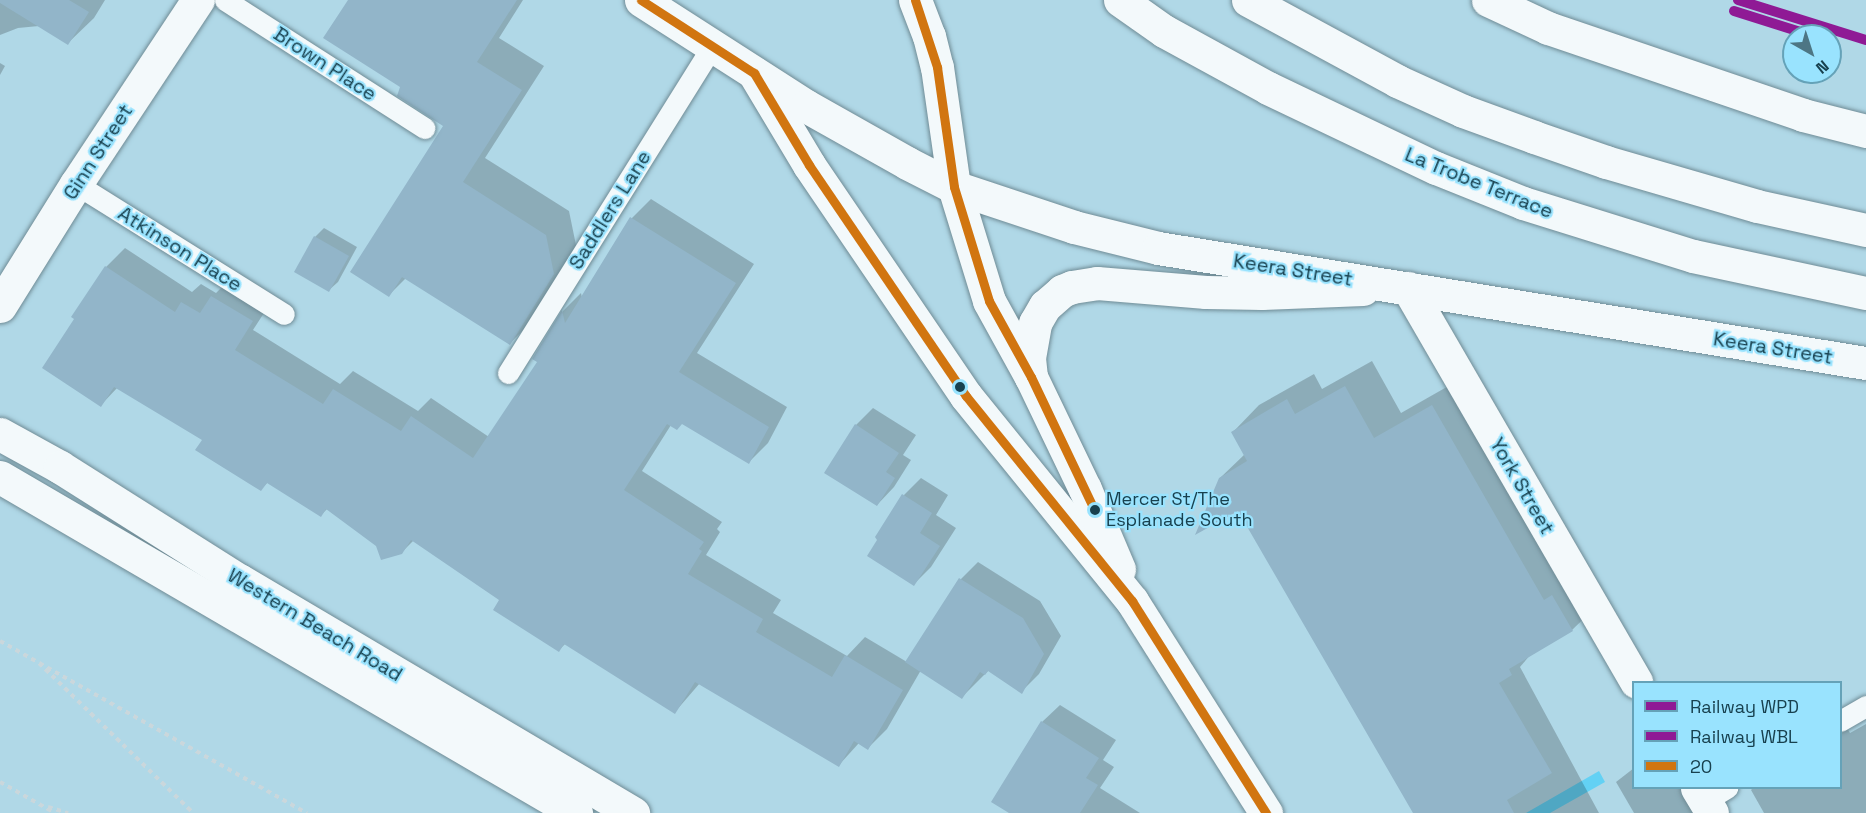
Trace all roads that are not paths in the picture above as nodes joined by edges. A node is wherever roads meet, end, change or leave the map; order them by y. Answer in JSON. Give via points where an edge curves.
{"nodes":[{"id":1,"x":198,"y":0,"type":"edge"},
{"id":2,"x":225,"y":0,"type":"edge"},
{"id":3,"x":641,"y":0,"type":"edge"},
{"id":4,"x":915,"y":0,"type":"edge"},
{"id":5,"x":1120,"y":0,"type":"edge"},
{"id":6,"x":1248,"y":0,"type":"edge"},
{"id":7,"x":1488,"y":0,"type":"edge"},
{"id":8,"x":712,"y":46,"type":"junction"},
{"id":9,"x":754,"y":73,"type":"junction"},
{"id":10,"x":424,"y":128,"type":"dead end"},
{"id":11,"x":1866,"y":131,"type":"edge"},
{"id":12,"x":76,"y":184,"type":"junction"},
{"id":13,"x":954,"y":187,"type":"junction"},
{"id":14,"x":1866,"y":230,"type":"edge"},
{"id":15,"x":1403,"y":288,"type":"junction"},
{"id":16,"x":1866,"y":293,"type":"edge"},
{"id":17,"x":0,"y":306,"type":"edge"},
{"id":18,"x":284,"y":314,"type":"dead end"},
{"id":19,"x":1866,"y":363,"type":"edge"},
{"id":20,"x":508,"y":373,"type":"dead end"},
{"id":21,"x":1031,"y":376,"type":"junction"},
{"id":22,"x":0,"y":434,"type":"edge"},
{"id":23,"x":0,"y":477,"type":"edge"},
{"id":24,"x":1132,"y":602,"type":"junction"},
{"id":25,"x":1635,"y":681,"type":"edge"},
{"id":26,"x":1866,"y":706,"type":"edge"},
{"id":27,"x":1842,"y":720,"type":"edge"},
{"id":28,"x":576,"y":813,"type":"edge"},
{"id":29,"x":633,"y":813,"type":"edge"},
{"id":30,"x":1266,"y":813,"type":"edge"}],
"edges":[{"from":1,"to":12,"type":"main road","name":"Ginn Street"},
{"from":2,"to":10,"type":"lane","name":"Brown Place"},
{"from":3,"to":8,"type":"main road","name":"Keera Street"},
{"from":4,"to":13,"type":"main road","via":[[937,67]]},
{"from":5,"to":16,"type":"main road","name":"La Trobe Terrace","via":[[1164,31],[1268,88],[1436,168],[1523,203],[1693,256]]},
{"from":6,"to":14,"type":"main road","via":[[1397,81],[1463,111],[1606,162],[1746,203]]},
{"from":7,"to":11,"type":"main road","via":[[1548,28],[1803,115]]},
{"from":8,"to":9,"type":"main road","name":"Keera Street"},
{"from":8,"to":20,"type":"lane","name":"Saddlers Lane"},
{"from":9,"to":13,"type":"main road","name":"Keera Street","via":[[858,136]]},
{"from":9,"to":24,"type":"main road","via":[[810,165],[966,396]]},
{"from":12,"to":17,"type":"main road","name":"Ginn Street"},
{"from":12,"to":18,"type":"lane","name":"Atkinson Place"},
{"from":13,"to":15,"type":"main road","name":"Keera Street","via":[[1029,213],[1158,248]]},
{"from":13,"to":21,"type":"main road","via":[[989,301]]},
{"from":15,"to":19,"type":"main road","name":"Keera Street"},
{"from":15,"to":21,"type":"main road","via":[[1262,293],[1097,284],[1072,287],[1045,306],[1035,323],[1029,358]]},
{"from":15,"to":25,"type":"main road","name":"York Street"},
{"from":21,"to":24,"type":"main road","via":[[1085,489]]},
{"from":22,"to":29,"type":"main road","name":"Western Beach Road"},
{"from":23,"to":28,"type":"main road","name":"Western Beach Road"},
{"from":24,"to":30,"type":"main road"},
{"from":26,"to":27,"type":"lane"}]}
